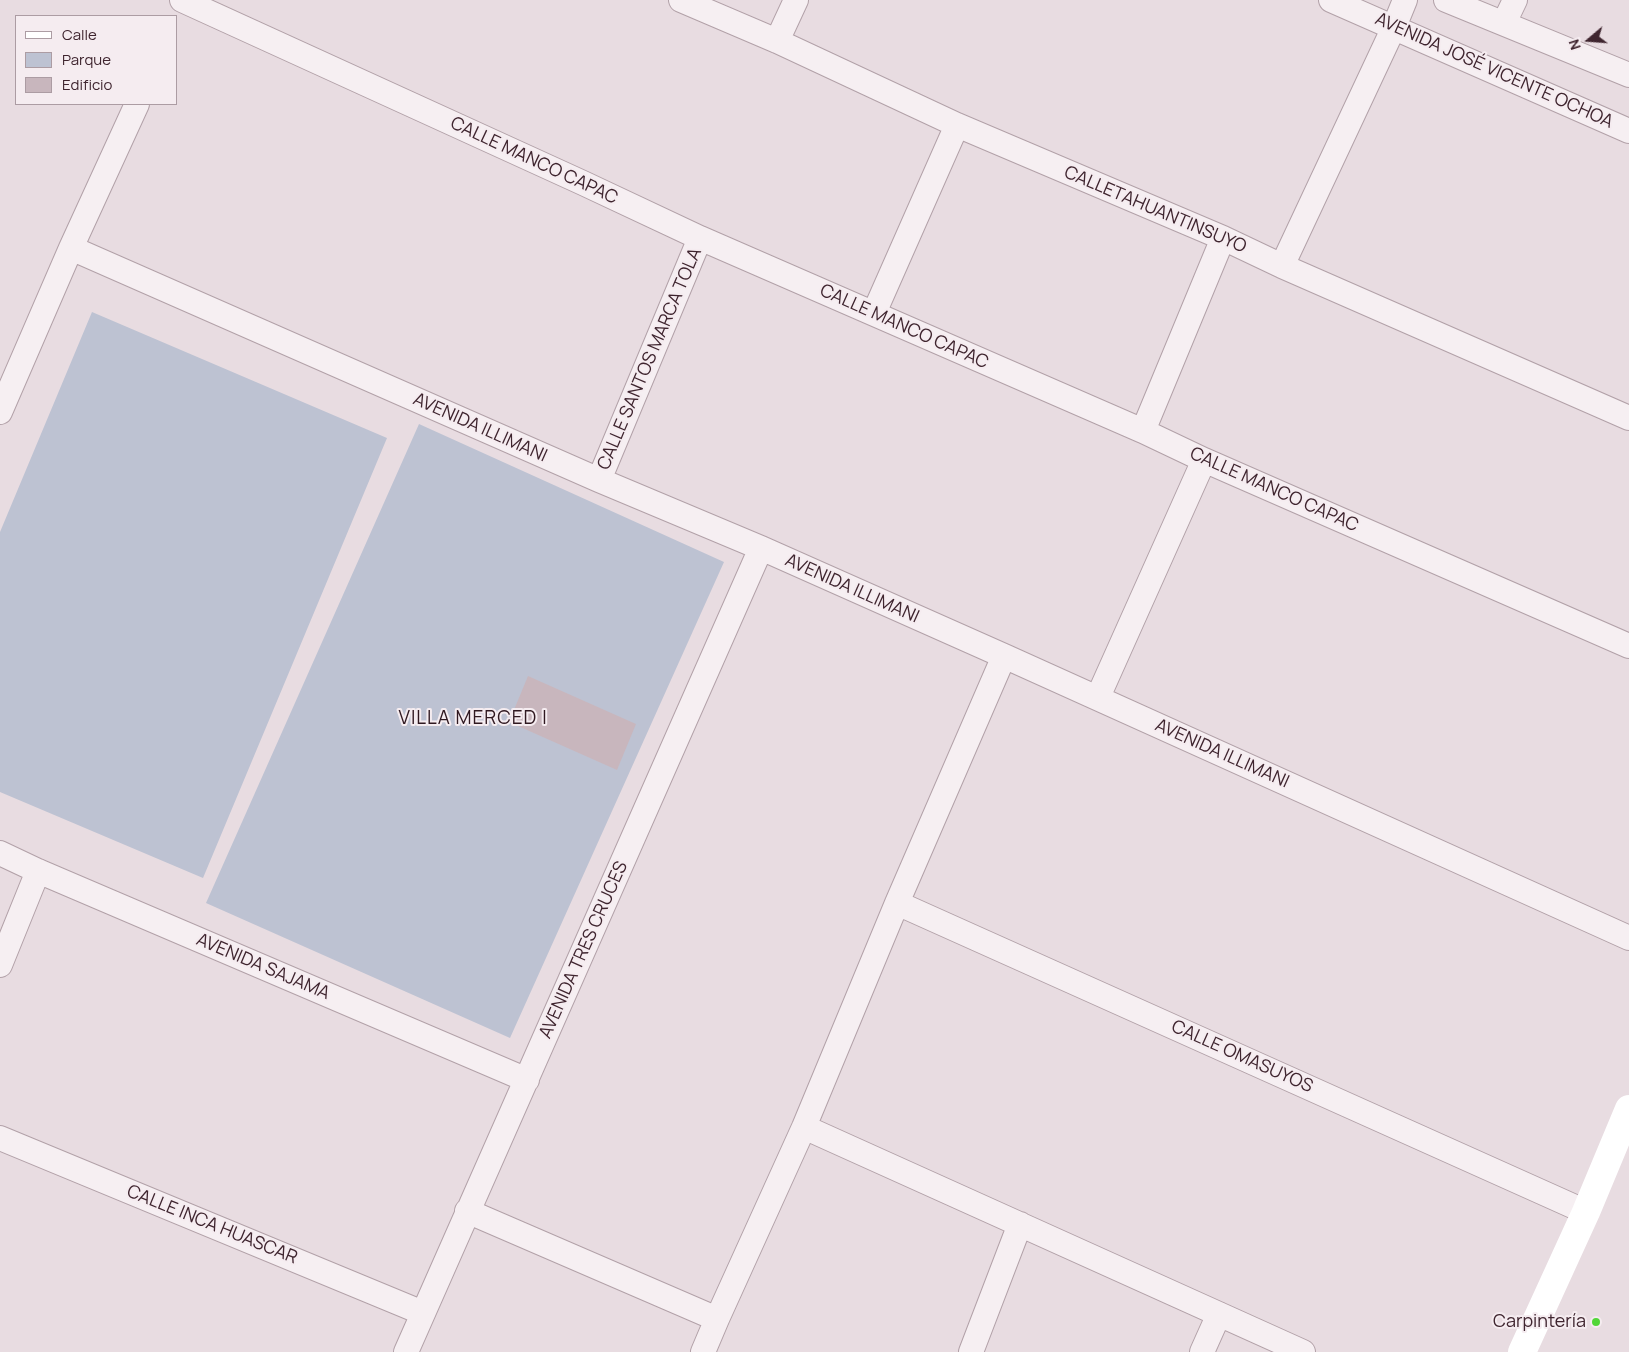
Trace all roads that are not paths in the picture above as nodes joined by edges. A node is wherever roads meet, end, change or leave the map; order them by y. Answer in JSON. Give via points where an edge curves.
{"nodes":[{"id":1,"x":681,"y":0,"type":"edge"},
{"id":2,"x":796,"y":0,"type":"edge"},
{"id":3,"x":1331,"y":0,"type":"edge"},
{"id":4,"x":1406,"y":0,"type":"edge"},
{"id":5,"x":1446,"y":0,"type":"edge"},
{"id":6,"x":1515,"y":0,"type":"edge"},
{"id":7,"x":182,"y":5,"type":"edge"},
{"id":8,"x":1504,"y":23,"type":"junction"},
{"id":9,"x":1394,"y":27,"type":"junction"},
{"id":10,"x":777,"y":41,"type":"junction"},
{"id":11,"x":1629,"y":75,"type":"edge"},
{"id":12,"x":137,"y":105,"type":"edge"},
{"id":13,"x":957,"y":125,"type":"junction"},
{"id":14,"x":1629,"y":131,"type":"edge"},
{"id":15,"x":700,"y":238,"type":"junction"},
{"id":16,"x":1223,"y":238,"type":"junction"},
{"id":17,"x":72,"y":248,"type":"junction"},
{"id":18,"x":1282,"y":266,"type":"junction"},
{"id":19,"x":874,"y":314,"type":"junction"},
{"id":20,"x":1,"y":409,"type":"edge"},
{"id":21,"x":1629,"y":418,"type":"edge"},
{"id":22,"x":1143,"y":431,"type":"junction"},
{"id":23,"x":1204,"y":460,"type":"junction"},
{"id":24,"x":599,"y":480,"type":"junction"},
{"id":25,"x":761,"y":548,"type":"junction"},
{"id":26,"x":1629,"y":646,"type":"edge"},
{"id":27,"x":1004,"y":656,"type":"junction"},
{"id":28,"x":1098,"y":697,"type":"junction"},
{"id":29,"x":0,"y":853,"type":"edge"},
{"id":30,"x":38,"y":871,"type":"junction"},
{"id":31,"x":897,"y":903,"type":"junction"},
{"id":32,"x":1629,"y":938,"type":"edge"},
{"id":33,"x":0,"y":965,"type":"edge"},
{"id":34,"x":527,"y":1080,"type":"junction"},
{"id":35,"x":1629,"y":1109,"type":"edge"},
{"id":36,"x":804,"y":1127,"type":"junction"},
{"id":37,"x":0,"y":1138,"type":"edge"},
{"id":38,"x":467,"y":1211,"type":"junction"},
{"id":39,"x":1586,"y":1212,"type":"junction"},
{"id":40,"x":1020,"y":1224,"type":"junction"},
{"id":41,"x":424,"y":1312,"type":"junction"},
{"id":42,"x":1219,"y":1314,"type":"junction"},
{"id":43,"x":717,"y":1319,"type":"junction"},
{"id":44,"x":1530,"y":1349,"type":"edge"},
{"id":45,"x":406,"y":1352,"type":"edge"},
{"id":46,"x":704,"y":1352,"type":"edge"},
{"id":47,"x":970,"y":1352,"type":"edge"},
{"id":48,"x":1202,"y":1352,"type":"edge"},
{"id":49,"x":1303,"y":1352,"type":"edge"}],
"edges":[{"from":1,"to":10,"type":"street","name":"CALLETAHUANTINSUYO"},
{"from":2,"to":10,"type":"street"},
{"from":3,"to":9,"type":"street","name":"AVENIDA JOSÉ VICENTE OCHOA"},
{"from":4,"to":9,"type":"street"},
{"from":5,"to":8,"type":"street"},
{"from":6,"to":8,"type":"street"},
{"from":7,"to":15,"type":"street","name":"CALLE MANCO CAPAC"},
{"from":8,"to":11,"type":"street"},
{"from":9,"to":14,"type":"street","name":"AVENIDA JOSÉ VICENTE OCHOA"},
{"from":9,"to":18,"type":"street"},
{"from":10,"to":13,"type":"street","name":"CALLETAHUANTINSUYO"},
{"from":12,"to":17,"type":"street"},
{"from":13,"to":16,"type":"street","name":"CALLETAHUANTINSUYO"},
{"from":13,"to":19,"type":"street"},
{"from":15,"to":19,"type":"street","name":"CALLE MANCO CAPAC"},
{"from":15,"to":24,"type":"street","name":"CALLE SANTOS MARCA TOLA"},
{"from":16,"to":18,"type":"street","name":"CALLETAHUANTINSUYO"},
{"from":16,"to":22,"type":"street"},
{"from":17,"to":20,"type":"street"},
{"from":17,"to":24,"type":"street","name":"AVENIDA ILLIMANI"},
{"from":18,"to":21,"type":"street","name":"CALLETAHUANTINSUYO"},
{"from":19,"to":22,"type":"street","name":"CALLE MANCO CAPAC"},
{"from":22,"to":23,"type":"street","name":"CALLE MANCO CAPAC"},
{"from":23,"to":26,"type":"street","name":"CALLE MANCO CAPAC"},
{"from":23,"to":28,"type":"street"},
{"from":24,"to":25,"type":"street","name":"AVENIDA ILLIMANI"},
{"from":25,"to":27,"type":"street","name":"AVENIDA ILLIMANI"},
{"from":25,"to":34,"type":"street","name":"AVENIDA TRES CRUCES"},
{"from":27,"to":28,"type":"street","name":"AVENIDA ILLIMANI"},
{"from":27,"to":31,"type":"street"},
{"from":28,"to":32,"type":"street","name":"AVENIDA ILLIMANI"},
{"from":29,"to":30,"type":"street","name":"AVENIDA SAJAMA"},
{"from":30,"to":33,"type":"street"},
{"from":30,"to":34,"type":"street","name":"AVENIDA SAJAMA"},
{"from":31,"to":36,"type":"street"},
{"from":31,"to":39,"type":"street","name":"CALLE OMASUYOS"},
{"from":34,"to":38,"type":"street","name":"AVENIDA TRES CRUCES"},
{"from":35,"to":39,"type":"street"},
{"from":36,"to":40,"type":"street"},
{"from":36,"to":43,"type":"street"},
{"from":37,"to":41,"type":"street","name":"CALLE INCA HUASCAR"},
{"from":38,"to":41,"type":"street","name":"AVENIDA TRES CRUCES"},
{"from":38,"to":43,"type":"street"},
{"from":39,"to":44,"type":"street"},
{"from":40,"to":42,"type":"street"},
{"from":40,"to":47,"type":"street"},
{"from":41,"to":45,"type":"street","name":"AVENIDA TRES CRUCES"},
{"from":42,"to":48,"type":"street"},
{"from":42,"to":49,"type":"street"},
{"from":43,"to":46,"type":"street"}]}
